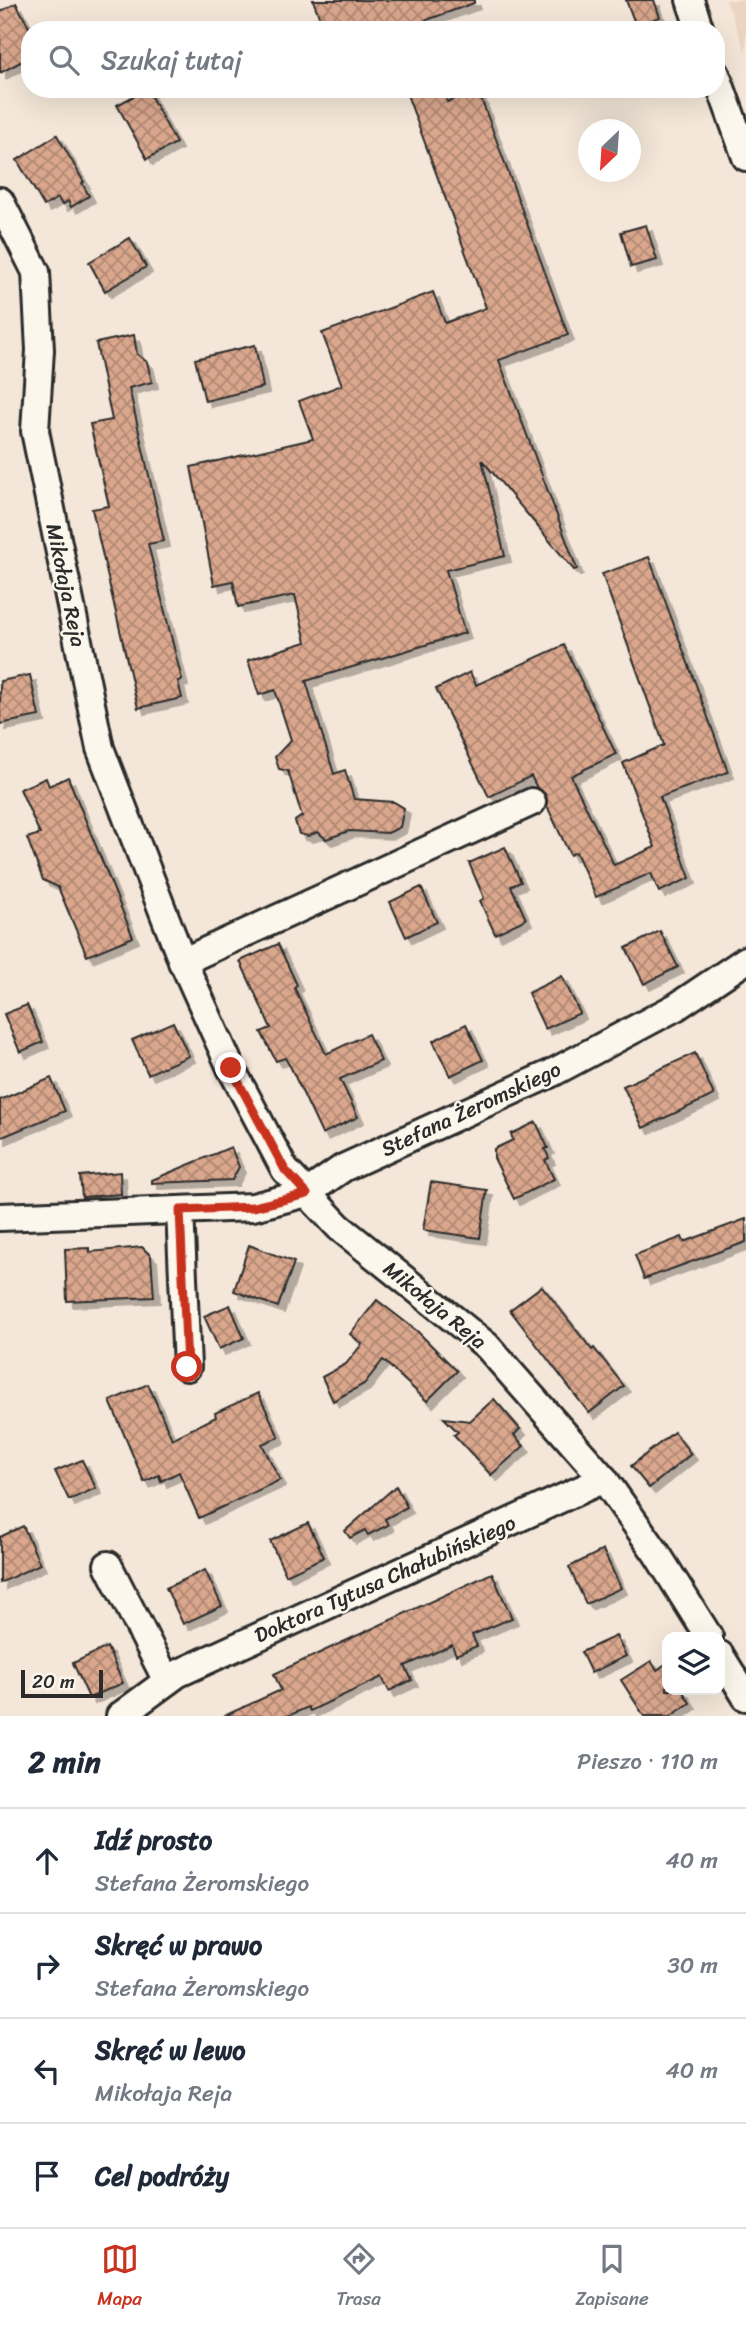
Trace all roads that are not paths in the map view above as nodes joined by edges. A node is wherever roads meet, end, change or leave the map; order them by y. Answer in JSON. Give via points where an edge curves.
{"nodes":[{"id":1,"x":690,"y":0,"type":"edge"},
{"id":2,"x":697,"y":21,"type":"edge"},
{"id":3,"x":725,"y":98,"type":"edge"},
{"id":4,"x":746,"y":157,"type":"edge"},
{"id":5,"x":0,"y":201,"type":"edge"},
{"id":6,"x":532,"y":802,"type":"dead end"},
{"id":7,"x":746,"y":960,"type":"edge"},
{"id":8,"x":182,"y":962,"type":"junction"},
{"id":9,"x":307,"y":1194,"type":"junction"},
{"id":10,"x":180,"y":1210,"type":"junction"},
{"id":11,"x":0,"y":1217,"type":"edge"},
{"id":12,"x":187,"y":1367,"type":"dead end"},
{"id":13,"x":604,"y":1479,"type":"junction"},
{"id":14,"x":108,"y":1564,"type":"dead end"},
{"id":15,"x":706,"y":1632,"type":"edge"},
{"id":16,"x":725,"y":1663,"type":"edge"},
{"id":17,"x":167,"y":1681,"type":"junction"},
{"id":18,"x":746,"y":1697,"type":"edge"},
{"id":19,"x":120,"y":1716,"type":"edge"}],
"edges":[{"from":1,"to":2,"type":"street"},
{"from":3,"to":4,"type":"street"},
{"from":5,"to":8,"type":"street","name":"Mikołaja Reja","via":[[36,272],[40,350],[35,431],[100,748]]},
{"from":6,"to":8,"type":"street"},
{"from":7,"to":9,"type":"street","name":"Stefana Żeromskiego","via":[[676,1007],[552,1073],[343,1168]]},
{"from":8,"to":9,"type":"street","name":"Mikołaja Reja","via":[[285,1170]]},
{"from":9,"to":10,"type":"street","name":"Stefana Żeromskiego","via":[[253,1207]]},
{"from":9,"to":13,"type":"street","name":"Mikołaja Reja","via":[[339,1227],[487,1346]]},
{"from":10,"to":11,"type":"street","name":"Stefana Żeromskiego"},
{"from":10,"to":12,"type":"street"},
{"from":13,"to":15,"type":"street","name":"Mikołaja Reja"},
{"from":13,"to":17,"type":"street","name":"Doktora Tytusa Chałubińskiego"},
{"from":14,"to":17,"type":"street"},
{"from":16,"to":18,"type":"street"},
{"from":17,"to":19,"type":"street","name":"Doktora Tytusa Chałubińskiego"}]}
